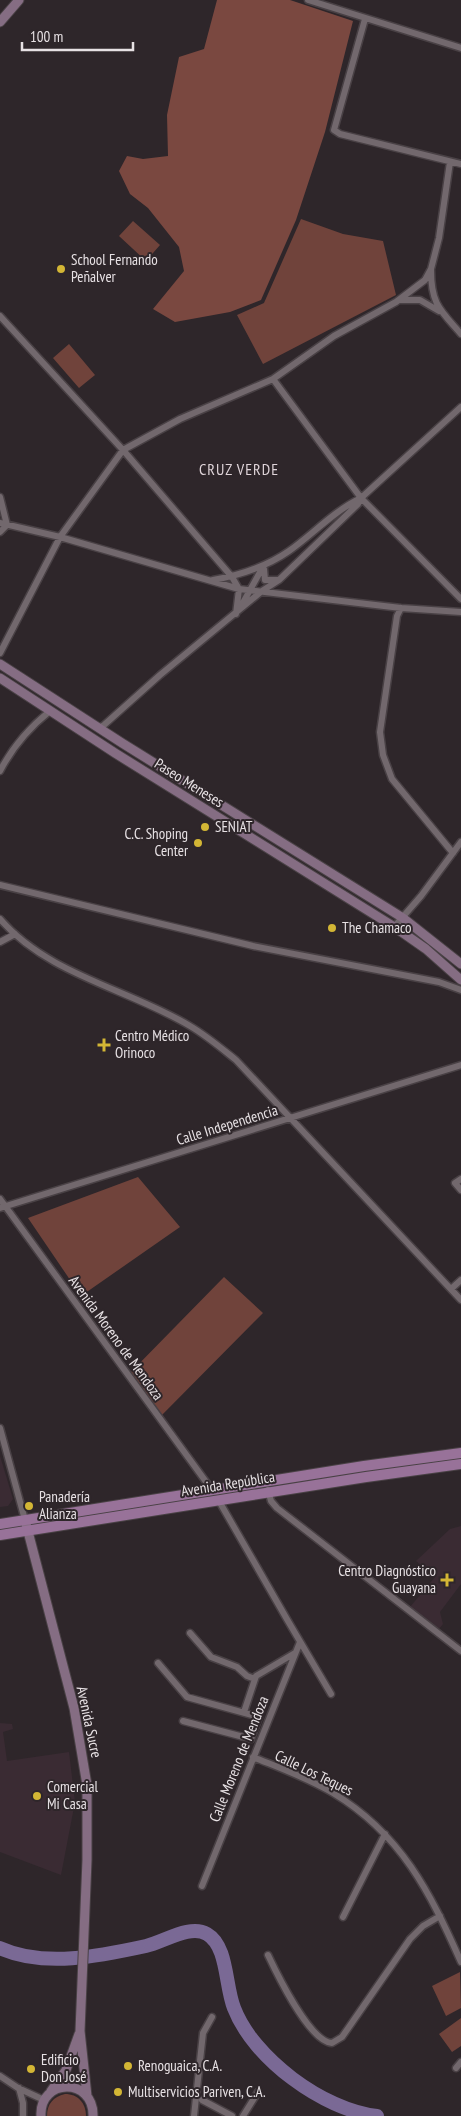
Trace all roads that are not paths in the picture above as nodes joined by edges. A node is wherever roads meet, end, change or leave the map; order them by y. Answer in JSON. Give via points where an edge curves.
{"nodes":[{"id":1,"x":19,"y":0,"type":"edge"},
{"id":2,"x":308,"y":0,"type":"edge"},
{"id":3,"x":365,"y":19,"type":"junction"},
{"id":4,"x":0,"y":22,"type":"edge"},
{"id":5,"x":461,"y":48,"type":"edge"},
{"id":6,"x":450,"y":162,"type":"junction"},
{"id":7,"x":461,"y":164,"type":"edge"},
{"id":8,"x":431,"y":269,"type":"junction"},
{"id":9,"x":398,"y":300,"type":"junction"},
{"id":10,"x":0,"y":316,"type":"edge"},
{"id":11,"x":445,"y":316,"type":"junction"},
{"id":12,"x":461,"y":334,"type":"edge"},
{"id":13,"x":273,"y":379,"type":"junction"},
{"id":14,"x":461,"y":407,"type":"edge"},
{"id":15,"x":123,"y":450,"type":"junction"},
{"id":16,"x":0,"y":497,"type":"edge"},
{"id":17,"x":361,"y":498,"type":"junction"},
{"id":18,"x":0,"y":523,"type":"edge"},
{"id":19,"x":7,"y":525,"type":"junction"},
{"id":20,"x":0,"y":532,"type":"edge"},
{"id":21,"x":60,"y":537,"type":"junction"},
{"id":22,"x":217,"y":559,"type":"junction"},
{"id":23,"x":264,"y":565,"type":"junction"},
{"id":24,"x":232,"y":577,"type":"junction"},
{"id":25,"x":210,"y":580,"type":"junction"},
{"id":26,"x":278,"y":580,"type":"junction"},
{"id":27,"x":239,"y":589,"type":"junction"},
{"id":28,"x":251,"y":590,"type":"junction"},
{"id":29,"x":262,"y":591,"type":"junction"},
{"id":30,"x":461,"y":599,"type":"edge"},
{"id":31,"x":401,"y":608,"type":"junction"},
{"id":32,"x":461,"y":612,"type":"edge"},
{"id":33,"x":236,"y":614,"type":"junction"},
{"id":34,"x":0,"y":653,"type":"edge"},
{"id":35,"x":0,"y":664,"type":"edge"},
{"id":36,"x":0,"y":678,"type":"edge"},
{"id":37,"x":50,"y":711,"type":"junction"},
{"id":38,"x":98,"y":728,"type":"junction"},
{"id":39,"x":0,"y":771,"type":"edge"},
{"id":40,"x":461,"y":842,"type":"edge"},
{"id":41,"x":452,"y":853,"type":"junction"},
{"id":42,"x":0,"y":885,"type":"edge"},
{"id":43,"x":403,"y":918,"type":"junction"},
{"id":44,"x":0,"y":919,"type":"edge"},
{"id":45,"x":394,"y":927,"type":"junction"},
{"id":46,"x":15,"y":934,"type":"junction"},
{"id":47,"x":0,"y":942,"type":"edge"},
{"id":48,"x":461,"y":964,"type":"edge"},
{"id":49,"x":461,"y":980,"type":"edge"},
{"id":50,"x":461,"y":990,"type":"edge"},
{"id":51,"x":461,"y":1065,"type":"edge"},
{"id":52,"x":291,"y":1118,"type":"junction"},
{"id":53,"x":461,"y":1178,"type":"edge"},
{"id":54,"x":461,"y":1190,"type":"edge"},
{"id":55,"x":0,"y":1199,"type":"edge"},
{"id":56,"x":2,"y":1207,"type":"edge"},
{"id":57,"x":461,"y":1280,"type":"edge"},
{"id":58,"x":451,"y":1289,"type":"junction"},
{"id":59,"x":461,"y":1300,"type":"edge"},
{"id":60,"x":0,"y":1428,"type":"edge"},
{"id":61,"x":461,"y":1453,"type":"edge"},
{"id":62,"x":461,"y":1464,"type":"edge"},
{"id":63,"x":265,"y":1482,"type":"junction"},
{"id":64,"x":212,"y":1490,"type":"junction"},
{"id":65,"x":268,"y":1492,"type":"junction"},
{"id":66,"x":218,"y":1500,"type":"junction"},
{"id":67,"x":25,"y":1520,"type":"junction"},
{"id":68,"x":0,"y":1524,"type":"edge"},
{"id":69,"x":28,"y":1531,"type":"junction"},
{"id":70,"x":0,"y":1535,"type":"edge"},
{"id":71,"x":190,"y":1633,"type":"dead end"},
{"id":72,"x":300,"y":1642,"type":"junction"},
{"id":73,"x":461,"y":1651,"type":"edge"},
{"id":74,"x":295,"y":1653,"type":"junction"},
{"id":75,"x":158,"y":1663,"type":"dead end"},
{"id":76,"x":255,"y":1679,"type":"junction"},
{"id":77,"x":332,"y":1694,"type":"dead end"},
{"id":78,"x":244,"y":1712,"type":"junction"},
{"id":79,"x":183,"y":1721,"type":"dead end"},
{"id":80,"x":253,"y":1757,"type":"junction"},
{"id":81,"x":384,"y":1834,"type":"junction"},
{"id":82,"x":202,"y":1886,"type":"dead end"},
{"id":83,"x":440,"y":1916,"type":"junction"},
{"id":84,"x":343,"y":1917,"type":"dead end"},
{"id":85,"x":268,"y":1955,"type":"dead end"},
{"id":86,"x":461,"y":1962,"type":"edge"},
{"id":87,"x":212,"y":2017,"type":"dead end"},
{"id":88,"x":80,"y":2031,"type":"junction"},
{"id":89,"x":461,"y":2062,"type":"edge"},
{"id":90,"x":456,"y":2068,"type":"dead end"},
{"id":91,"x":0,"y":2076,"type":"edge"},
{"id":92,"x":18,"y":2088,"type":"junction"},
{"id":93,"x":258,"y":2092,"type":"dead end"},
{"id":94,"x":46,"y":2098,"type":"junction"},
{"id":95,"x":89,"y":2099,"type":"junction"},
{"id":96,"x":202,"y":2100,"type":"dead end"},
{"id":97,"x":23,"y":2116,"type":"edge"},
{"id":98,"x":41,"y":2116,"type":"edge"},
{"id":99,"x":93,"y":2116,"type":"edge"},
{"id":100,"x":97,"y":2116,"type":"edge"},
{"id":101,"x":194,"y":2116,"type":"edge"},
{"id":102,"x":232,"y":2116,"type":"edge"},
{"id":103,"x":243,"y":2116,"type":"edge"}],
"edges":[{"from":1,"to":4,"type":"street"},
{"from":2,"to":3,"type":"street"},
{"from":3,"to":5,"type":"street"},
{"from":3,"to":6,"type":"street","via":[[334,130]]},
{"from":6,"to":7,"type":"street"},
{"from":6,"to":8,"type":"street"},
{"from":8,"to":9,"type":"street","via":[[425,280]]},
{"from":8,"to":11,"type":"street","via":[[434,301]]},
{"from":9,"to":11,"type":"street","via":[[420,300]]},
{"from":9,"to":13,"type":"street","via":[[334,336]]},
{"from":10,"to":15,"type":"street"},
{"from":11,"to":12,"type":"street"},
{"from":13,"to":15,"type":"street","via":[[180,419]]},
{"from":13,"to":17,"type":"street"},
{"from":14,"to":17,"type":"street"},
{"from":15,"to":21,"type":"street"},
{"from":15,"to":22,"type":"street"},
{"from":16,"to":19,"type":"street"},
{"from":17,"to":23,"type":"street"},
{"from":17,"to":26,"type":"street"},
{"from":17,"to":30,"type":"street"},
{"from":18,"to":19,"type":"street"},
{"from":19,"to":20,"type":"street"},
{"from":19,"to":21,"type":"street"},
{"from":21,"to":25,"type":"street"},
{"from":21,"to":34,"type":"street"},
{"from":22,"to":24,"type":"street"},
{"from":22,"to":25,"type":"street","via":[[219,574]]},
{"from":23,"to":24,"type":"street"},
{"from":23,"to":26,"type":"street","via":[[265,580]]},
{"from":23,"to":28,"type":"street"},
{"from":24,"to":25,"type":"street"},
{"from":24,"to":27,"type":"street"},
{"from":25,"to":27,"type":"street"},
{"from":26,"to":29,"type":"street"},
{"from":27,"to":28,"type":"street"},
{"from":27,"to":33,"type":"street"},
{"from":28,"to":29,"type":"street"},
{"from":28,"to":33,"type":"street"},
{"from":29,"to":31,"type":"street"},
{"from":29,"to":33,"type":"street"},
{"from":31,"to":32,"type":"street"},
{"from":31,"to":41,"type":"street","via":[[397,616],[380,732],[383,755],[392,779]]},
{"from":33,"to":38,"type":"street"},
{"from":35,"to":38,"type":"street","name":"Paseo Meneses"},
{"from":36,"to":37,"type":"street","name":"Paseo Meneses"},
{"from":37,"to":39,"type":"street","via":[[22,738]]},
{"from":37,"to":45,"type":"street","name":"Paseo Meneses"},
{"from":38,"to":43,"type":"street","name":"Paseo Meneses"},
{"from":40,"to":41,"type":"street"},
{"from":41,"to":43,"type":"street"},
{"from":42,"to":50,"type":"street","via":[[253,946],[439,982]]},
{"from":43,"to":45,"type":"street"},
{"from":43,"to":48,"type":"street","name":"Paseo Meneses"},
{"from":44,"to":46,"type":"street"},
{"from":45,"to":49,"type":"street","name":"Paseo Meneses"},
{"from":46,"to":47,"type":"street"},
{"from":46,"to":52,"type":"street","via":[[53,960],[189,1025],[236,1060]]},
{"from":51,"to":52,"type":"street","name":"Calle Independencia"},
{"from":52,"to":56,"type":"street","name":"Calle Independencia"},
{"from":52,"to":58,"type":"street"},
{"from":53,"to":54,"type":"street","via":[[455,1183]]},
{"from":55,"to":56,"type":"street","name":"Avenida Moreno de Mendoza"},
{"from":56,"to":64,"type":"street","name":"Avenida Moreno de Mendoza"},
{"from":57,"to":58,"type":"street"},
{"from":58,"to":59,"type":"street"},
{"from":60,"to":67,"type":"street","name":"Avenida Sucre"},
{"from":61,"to":63,"type":"main road","name":"Avenida República"},
{"from":62,"to":65,"type":"main road","name":"Avenida República"},
{"from":63,"to":64,"type":"main road","name":"Avenida República"},
{"from":63,"to":65,"type":"street"},
{"from":64,"to":67,"type":"main road","name":"Avenida República"},
{"from":65,"to":66,"type":"main road","name":"Avenida República"},
{"from":65,"to":73,"type":"street","via":[[277,1508]]},
{"from":66,"to":69,"type":"main road","name":"Avenida República"},
{"from":66,"to":72,"type":"street"},
{"from":67,"to":68,"type":"main road","name":"Avenida República"},
{"from":67,"to":69,"type":"street","name":"Avenida Sucre"},
{"from":69,"to":70,"type":"main road","name":"Avenida República"},
{"from":69,"to":88,"type":"street","name":"Avenida Sucre","via":[[84,1757],[87,1860]]},
{"from":71,"to":76,"type":"street","via":[[212,1657],[238,1666]]},
{"from":72,"to":74,"type":"street","name":"Calle Moreno de Mendoza"},
{"from":72,"to":77,"type":"street"},
{"from":74,"to":76,"type":"street"},
{"from":74,"to":80,"type":"street","name":"Calle Moreno de Mendoza"},
{"from":75,"to":78,"type":"street","via":[[187,1697]]},
{"from":76,"to":78,"type":"street"},
{"from":78,"to":79,"type":"street","via":[[259,1717],[251,1739]]},
{"from":80,"to":81,"type":"street","name":"Calle Los Teques","via":[[331,1792],[363,1813]]},
{"from":80,"to":82,"type":"street","name":"Calle Moreno de Mendoza"},
{"from":81,"to":83,"type":"street","name":"Calle Los Teques","via":[[422,1882]]},
{"from":81,"to":84,"type":"street"},
{"from":83,"to":85,"type":"street","via":[[410,1939],[350,2027],[332,2043],[322,2040],[306,2021]]},
{"from":83,"to":86,"type":"street","name":"Calle Los Teques"},
{"from":87,"to":101,"type":"street","via":[[204,2032]]},
{"from":88,"to":94,"type":"street","name":"Avenida Sucre","via":[[66,2070]]},
{"from":88,"to":95,"type":"street","name":"Avenida Sucre"},
{"from":89,"to":90,"type":"street"},
{"from":91,"to":92,"type":"street"},
{"from":92,"to":94,"type":"street"},
{"from":92,"to":97,"type":"street"},
{"from":93,"to":103,"type":"street"},
{"from":94,"to":95,"type":"street","via":[[52,2091],[64,2087],[77,2089]]},
{"from":94,"to":98,"type":"street"},
{"from":95,"to":99,"type":"street"},
{"from":95,"to":100,"type":"street","name":"Avenida Sucre"},
{"from":96,"to":102,"type":"street"}]}
